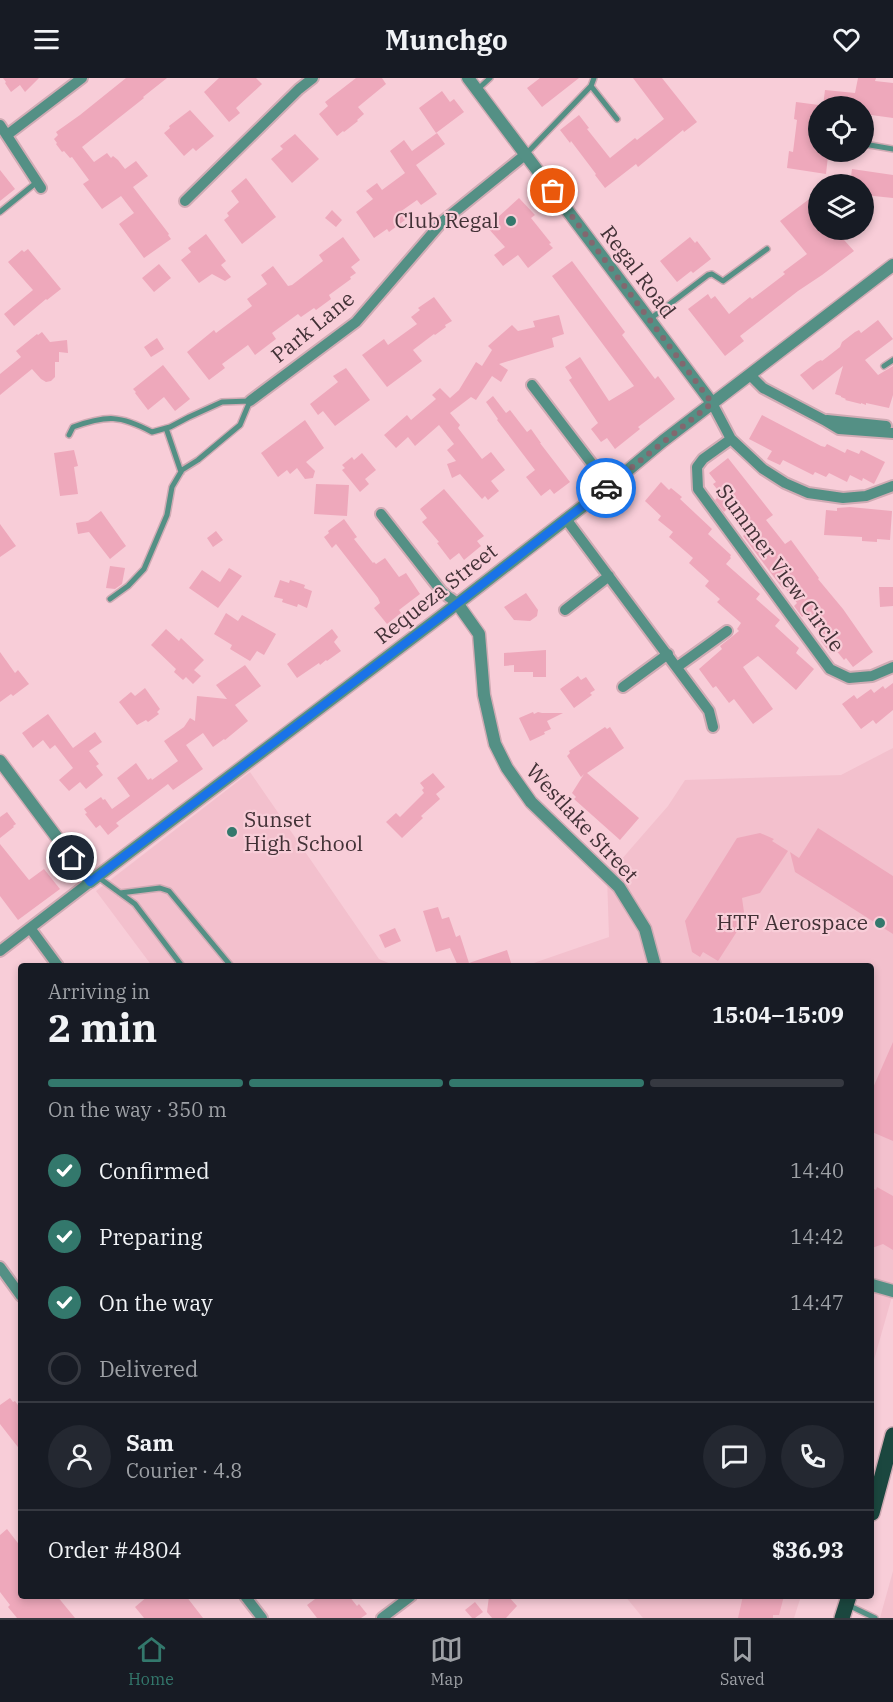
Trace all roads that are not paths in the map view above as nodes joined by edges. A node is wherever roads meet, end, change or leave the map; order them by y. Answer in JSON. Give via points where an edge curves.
{"nodes":[{"id":1,"x":82,"y":78,"type":"edge"},
{"id":2,"x":314,"y":78,"type":"edge"},
{"id":3,"x":468,"y":78,"type":"edge"},
{"id":4,"x":490,"y":78,"type":"edge"},
{"id":5,"x":594,"y":78,"type":"edge"},
{"id":6,"x":591,"y":86,"type":"junction"},
{"id":7,"x":477,"y":90,"type":"junction"},
{"id":8,"x":617,"y":119,"type":"dead end"},
{"id":9,"x":0,"y":125,"type":"edge"},
{"id":10,"x":7,"y":135,"type":"junction"},
{"id":11,"x":874,"y":146,"type":"edge"},
{"id":12,"x":893,"y":149,"type":"edge"},
{"id":13,"x":526,"y":154,"type":"junction"},
{"id":14,"x":39,"y":185,"type":"joint"},
{"id":15,"x":185,"y":201,"type":"dead end"},
{"id":16,"x":0,"y":212,"type":"edge"},
{"id":17,"x":767,"y":249,"type":"dead end"},
{"id":18,"x":893,"y":265,"type":"edge"},
{"id":19,"x":649,"y":320,"type":"junction"},
{"id":20,"x":893,"y":360,"type":"edge"},
{"id":21,"x":884,"y":366,"type":"dead end"},
{"id":22,"x":750,"y":375,"type":"junction"},
{"id":23,"x":532,"y":385,"type":"dead end"},
{"id":24,"x":250,"y":401,"type":"junction"},
{"id":25,"x":712,"y":403,"type":"junction"},
{"id":26,"x":824,"y":420,"type":"junction"},
{"id":27,"x":893,"y":426,"type":"edge"},
{"id":28,"x":166,"y":428,"type":"junction"},
{"id":29,"x":893,"y":433,"type":"edge"},
{"id":30,"x":69,"y":435,"type":"dead end"},
{"id":31,"x":731,"y":439,"type":"junction"},
{"id":32,"x":181,"y":472,"type":"junction"},
{"id":33,"x":609,"y":486,"type":"junction"},
{"id":34,"x":893,"y":486,"type":"edge"},
{"id":35,"x":381,"y":514,"type":"dead end"},
{"id":36,"x":566,"y":519,"type":"junction"},
{"id":37,"x":609,"y":576,"type":"junction"},
{"id":38,"x":110,"y":599,"type":"dead end"},
{"id":39,"x":457,"y":603,"type":"junction"},
{"id":40,"x":565,"y":610,"type":"dead end"},
{"id":41,"x":727,"y":631,"type":"dead end"},
{"id":42,"x":668,"y":654,"type":"junction"},
{"id":43,"x":677,"y":667,"type":"junction"},
{"id":44,"x":893,"y":667,"type":"edge"},
{"id":45,"x":623,"y":687,"type":"dead end"},
{"id":46,"x":713,"y":727,"type":"dead end"},
{"id":47,"x":0,"y":761,"type":"edge"},
{"id":48,"x":94,"y":880,"type":"junction"},
{"id":49,"x":120,"y":893,"type":"junction"},
{"id":50,"x":30,"y":928,"type":"junction"},
{"id":51,"x":0,"y":951,"type":"edge"},
{"id":52,"x":56,"y":963,"type":"edge"},
{"id":53,"x":180,"y":963,"type":"edge"},
{"id":54,"x":229,"y":963,"type":"edge"},
{"id":55,"x":654,"y":963,"type":"edge"},
{"id":56,"x":0,"y":1268,"type":"edge"},
{"id":57,"x":874,"y":1286,"type":"edge"},
{"id":58,"x":893,"y":1291,"type":"edge"},
{"id":59,"x":18,"y":1292,"type":"edge"},
{"id":60,"x":893,"y":1435,"type":"edge"},
{"id":61,"x":874,"y":1506,"type":"edge"},
{"id":62,"x":247,"y":1599,"type":"edge"},
{"id":63,"x":407,"y":1599,"type":"edge"},
{"id":64,"x":846,"y":1606,"type":"edge"},
{"id":65,"x":262,"y":1618,"type":"edge"},
{"id":66,"x":382,"y":1618,"type":"edge"},
{"id":67,"x":875,"y":1618,"type":"edge"}],
"edges":[{"from":1,"to":10,"type":"street"},
{"from":2,"to":15,"type":"street"},
{"from":3,"to":7,"type":"street","name":"Regal Road"},
{"from":4,"to":7,"type":"lane"},
{"from":5,"to":6,"type":"lane"},
{"from":6,"to":8,"type":"lane"},
{"from":6,"to":13,"type":"lane"},
{"from":7,"to":13,"type":"street","name":"Regal Road"},
{"from":9,"to":10,"type":"street"},
{"from":10,"to":14,"type":"street"},
{"from":11,"to":12,"type":"lane"},
{"from":13,"to":19,"type":"street","name":"Regal Road"},
{"from":13,"to":24,"type":"street","name":"Park Lane","via":[[442,222],[356,322]]},
{"from":14,"to":16,"type":"lane"},
{"from":17,"to":19,"type":"lane","via":[[723,281],[708,275]]},
{"from":18,"to":22,"type":"street","name":"Requeza Street"},
{"from":19,"to":25,"type":"street","name":"Regal Road"},
{"from":20,"to":21,"type":"lane"},
{"from":22,"to":25,"type":"street","name":"Requeza Street"},
{"from":22,"to":26,"type":"street","via":[[763,388]]},
{"from":23,"to":33,"type":"street"},
{"from":24,"to":28,"type":"lane","via":[[222,402]]},
{"from":24,"to":32,"type":"lane","via":[[240,425]]},
{"from":25,"to":31,"type":"street","name":"Summer View Circle"},
{"from":25,"to":33,"type":"street","name":"Requeza Street"},
{"from":26,"to":27,"type":"street"},
{"from":26,"to":29,"type":"street","via":[[839,429]]},
{"from":28,"to":30,"type":"lane","via":[[152,432],[114,417],[90,420],[73,427]]},
{"from":28,"to":32,"type":"lane"},
{"from":31,"to":34,"type":"street","name":"Summer View Circle","via":[[763,469],[808,493],[843,498],[866,496]]},
{"from":31,"to":44,"type":"street","name":"Summer View Circle","via":[[697,467],[698,489],[830,669],[849,678],[872,676]]},
{"from":32,"to":38,"type":"lane","via":[[172,487],[167,515],[144,569]]},
{"from":33,"to":36,"type":"street","name":"Requeza Street"},
{"from":35,"to":39,"type":"street","via":[[442,592]]},
{"from":36,"to":37,"type":"street"},
{"from":36,"to":39,"type":"street","name":"Requeza Street"},
{"from":37,"to":40,"type":"street"},
{"from":37,"to":42,"type":"street"},
{"from":39,"to":48,"type":"street","name":"Requeza Street"},
{"from":39,"to":55,"type":"street","name":"Westlake Street","via":[[479,634],[484,695],[495,744],[507,768],[531,802],[619,887],[645,929]]},
{"from":41,"to":43,"type":"street"},
{"from":42,"to":43,"type":"street"},
{"from":42,"to":45,"type":"street"},
{"from":43,"to":46,"type":"street","via":[[709,711]]},
{"from":47,"to":48,"type":"street"},
{"from":48,"to":49,"type":"lane"},
{"from":48,"to":50,"type":"street","name":"Requeza Street"},
{"from":49,"to":53,"type":"lane","via":[[140,911]]},
{"from":49,"to":54,"type":"lane","via":[[160,888],[169,891]]},
{"from":50,"to":51,"type":"street","name":"Requeza Street"},
{"from":50,"to":52,"type":"street"},
{"from":56,"to":59,"type":"street"},
{"from":57,"to":58,"type":"street"},
{"from":60,"to":61,"type":"main road"},
{"from":62,"to":65,"type":"street"},
{"from":63,"to":66,"type":"street"},
{"from":64,"to":67,"type":"lane"}]}
